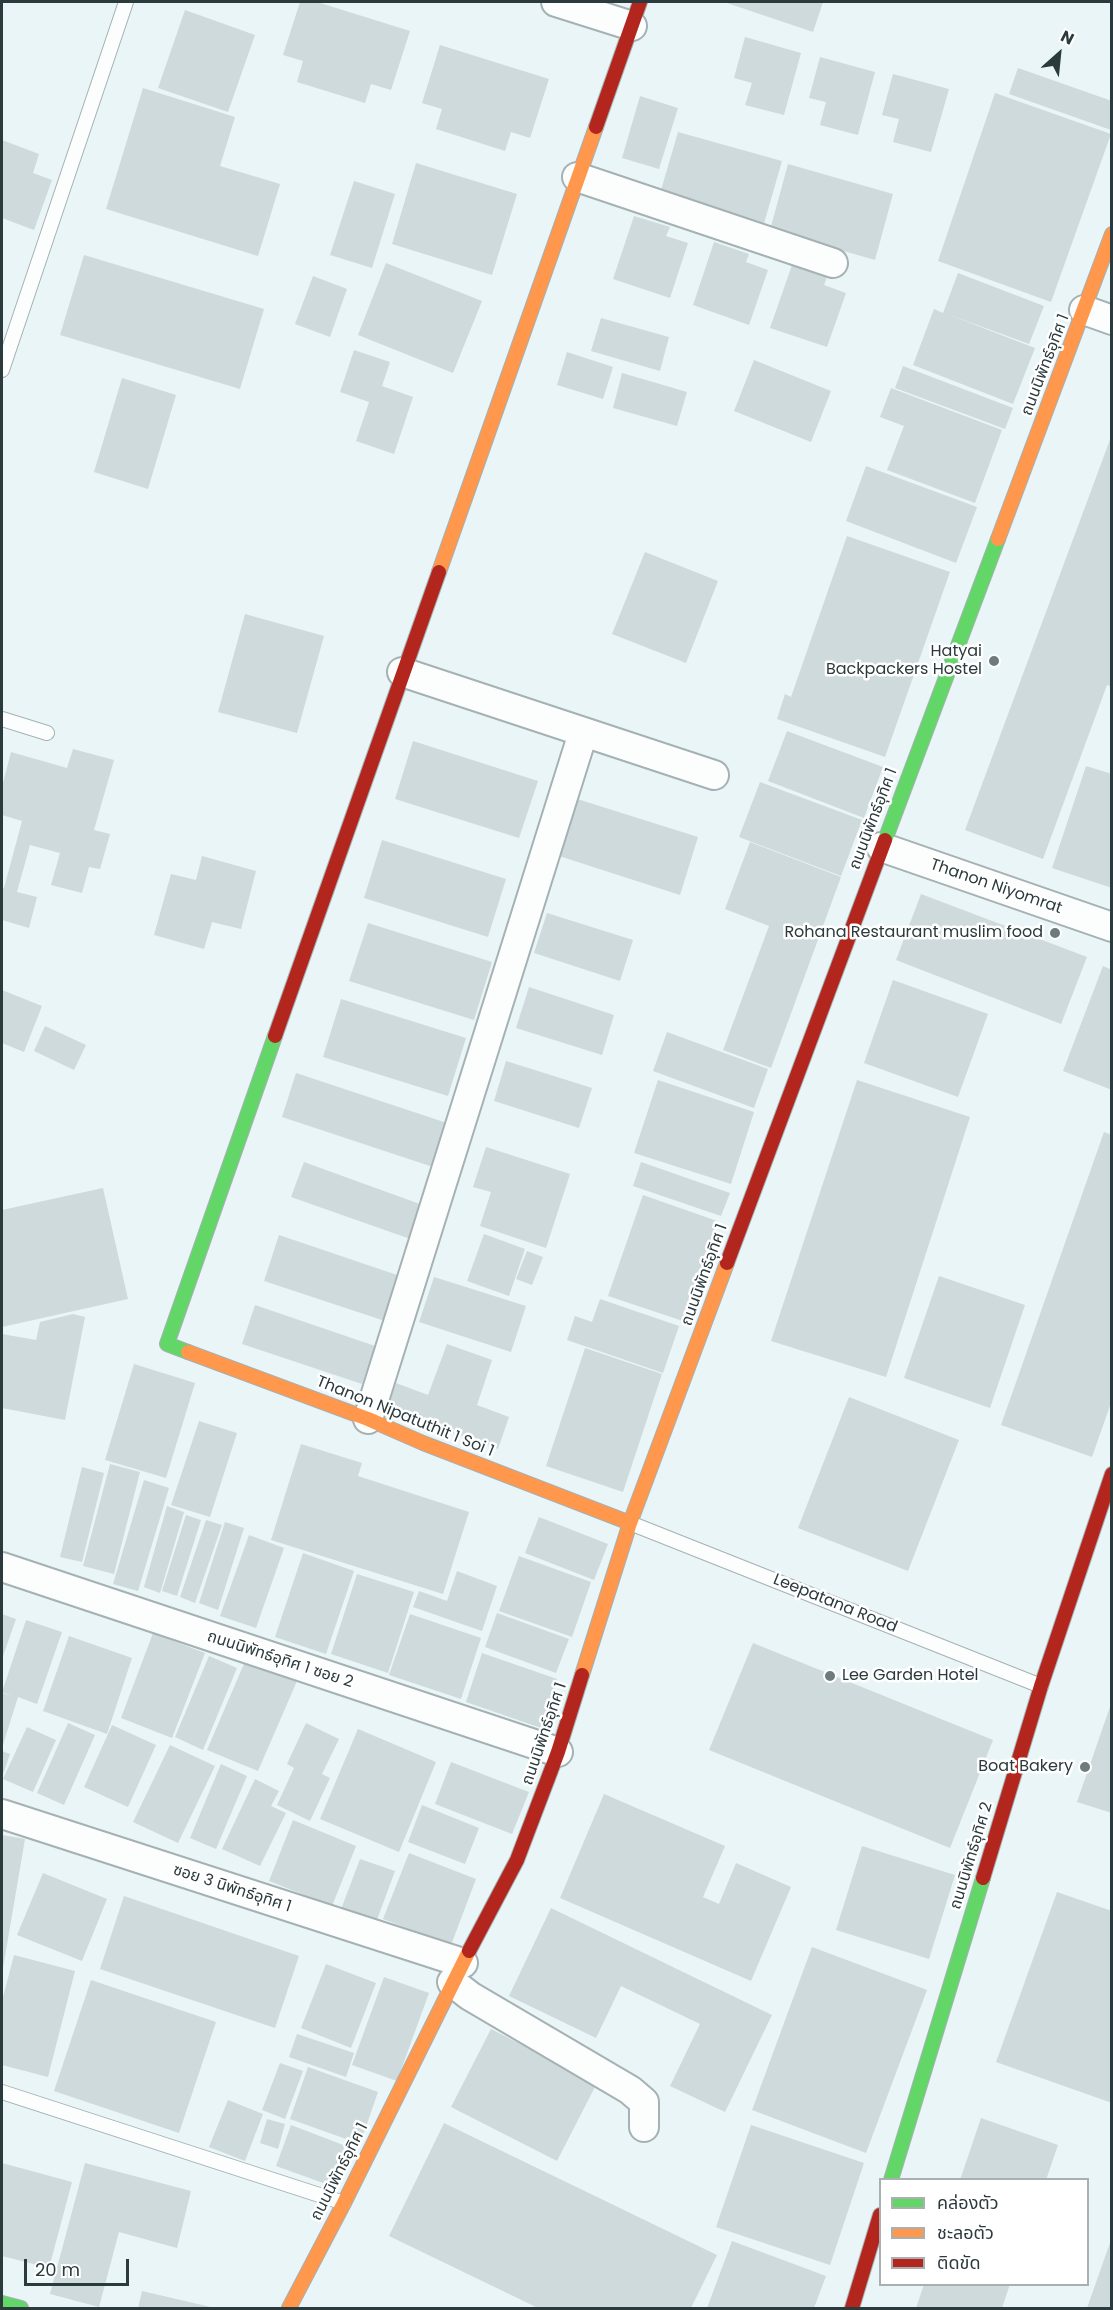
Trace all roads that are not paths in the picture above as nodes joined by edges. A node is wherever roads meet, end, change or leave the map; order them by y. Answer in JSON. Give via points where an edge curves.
{"nodes":[{"id":1,"x":126,"y":2,"type":"edge"},
{"id":2,"x":556,"y":2,"type":"edge"},
{"id":3,"x":636,"y":14,"type":"edge"},
{"id":4,"x":577,"y":177,"type":"junction"},
{"id":5,"x":1112,"y":234,"type":"edge"},
{"id":6,"x":833,"y":263,"type":"dead end"},
{"id":7,"x":1084,"y":310,"type":"junction"},
{"id":8,"x":1112,"y":320,"type":"edge"},
{"id":9,"x":2,"y":370,"type":"edge"},
{"id":10,"x":402,"y":672,"type":"junction"},
{"id":11,"x":2,"y":718,"type":"edge"},
{"id":12,"x":47,"y":733,"type":"dead end"},
{"id":13,"x":583,"y":733,"type":"junction"},
{"id":14,"x":714,"y":775,"type":"dead end"},
{"id":15,"x":881,"y":847,"type":"junction"},
{"id":16,"x":1112,"y":927,"type":"edge"},
{"id":17,"x":368,"y":1419,"type":"junction"},
{"id":18,"x":1112,"y":1474,"type":"edge"},
{"id":19,"x":630,"y":1523,"type":"junction"},
{"id":20,"x":2,"y":1567,"type":"edge"},
{"id":21,"x":1041,"y":1686,"type":"junction"},
{"id":22,"x":558,"y":1752,"type":"junction"},
{"id":23,"x":2,"y":1814,"type":"edge"},
{"id":24,"x":457,"y":1973,"type":"junction"},
{"id":25,"x":2,"y":2092,"type":"edge"},
{"id":26,"x":644,"y":2127,"type":"dead end"},
{"id":27,"x":892,"y":2178,"type":"edge"},
{"id":28,"x":344,"y":2203,"type":"junction"},
{"id":29,"x":879,"y":2218,"type":"edge"},
{"id":30,"x":2,"y":2303,"type":"edge"},
{"id":31,"x":21,"y":2308,"type":"edge"},
{"id":32,"x":288,"y":2308,"type":"edge"},
{"id":33,"x":852,"y":2308,"type":"edge"}],
"edges":[{"from":1,"to":9,"type":"lane"},
{"from":2,"to":3,"type":"street"},
{"from":3,"to":4,"type":"street"},
{"from":4,"to":6,"type":"street"},
{"from":4,"to":10,"type":"street"},
{"from":5,"to":7,"type":"street","name":"ถนนนิพัทธ์อุทิศ 1"},
{"from":7,"to":8,"type":"street"},
{"from":7,"to":15,"type":"street","name":"ถนนนิพัทธ์อุทิศ 1"},
{"from":10,"to":13,"type":"street"},
{"from":10,"to":17,"type":"street","name":"Thanon Nipatuthit 1 Soi 1","via":[[167,1344]]},
{"from":11,"to":12,"type":"lane"},
{"from":13,"to":14,"type":"street"},
{"from":13,"to":17,"type":"street"},
{"from":15,"to":16,"type":"street","name":"Thanon Niyomrat"},
{"from":15,"to":19,"type":"street","name":"ถนนนิพัทธ์อุทิศ 1"},
{"from":17,"to":19,"type":"street","name":"Thanon Nipatuthit 1 Soi 1"},
{"from":18,"to":21,"type":"street","name":"ถนนนิพัทธ์อุทิศ 2"},
{"from":19,"to":21,"type":"lane","name":"Leepatana Road"},
{"from":19,"to":22,"type":"street","name":"ถนนนิพัทธ์อุทิศ 1"},
{"from":20,"to":22,"type":"street","name":"ถนนนิพัทธ์อุทิศ 1 ซอย 2"},
{"from":21,"to":27,"type":"street","name":"ถนนนิพัทธ์อุทิศ 2"},
{"from":22,"to":24,"type":"street","name":"ถนนนิพัทธ์อุทิศ 1","via":[[517,1860]]},
{"from":23,"to":24,"type":"street","name":"ซอย 3 นิพัทธ์อุทิศ 1"},
{"from":24,"to":26,"type":"street","name":"ซอย 3 นิพัทธ์อุทิศ 1","via":[[470,1996],[630,2090],[644,2102]]},
{"from":24,"to":28,"type":"street","name":"ถนนนิพัทธ์อุทิศ 1"},
{"from":25,"to":28,"type":"lane"},
{"from":28,"to":32,"type":"street","name":"ถนนนิพัทธ์อุทิศ 1"},
{"from":29,"to":33,"type":"street"},
{"from":30,"to":31,"type":"street"}]}
